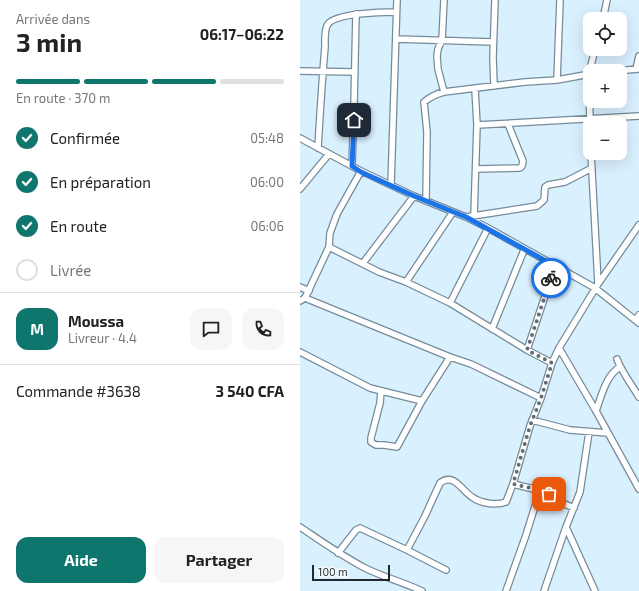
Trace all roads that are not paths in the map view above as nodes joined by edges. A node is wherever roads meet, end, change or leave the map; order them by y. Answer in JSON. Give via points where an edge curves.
{"nodes":[{"id":1,"x":397,"y":0,"type":"edge"},
{"id":2,"x":444,"y":0,"type":"edge"},
{"id":3,"x":495,"y":0,"type":"edge"},
{"id":4,"x":560,"y":0,"type":"edge"},
{"id":5,"x":607,"y":0,"type":"edge"},
{"id":6,"x":396,"y":12,"type":"junction"},
{"id":7,"x":604,"y":12,"type":"edge"},
{"id":8,"x":356,"y":14,"type":"junction"},
{"id":9,"x":396,"y":39,"type":"junction"},
{"id":10,"x":442,"y":40,"type":"junction"},
{"id":11,"x":493,"y":42,"type":"junction"},
{"id":12,"x":639,"y":56,"type":"edge"},
{"id":13,"x":637,"y":69,"type":"edge"},
{"id":14,"x":627,"y":70,"type":"edge"},
{"id":15,"x":300,"y":71,"type":"edge"},
{"id":16,"x":323,"y":71,"type":"junction"},
{"id":17,"x":355,"y":72,"type":"junction"},
{"id":18,"x":583,"y":75,"type":"edge"},
{"id":19,"x":557,"y":80,"type":"junction"},
{"id":20,"x":494,"y":86,"type":"junction"},
{"id":21,"x":475,"y":89,"type":"junction"},
{"id":22,"x":444,"y":92,"type":"junction"},
{"id":23,"x":639,"y":116,"type":"edge"},
{"id":24,"x":627,"y":117,"type":"edge"},
{"id":25,"x":583,"y":121,"type":"edge"},
{"id":26,"x":508,"y":124,"type":"junction"},
{"id":27,"x":477,"y":125,"type":"junction"},
{"id":28,"x":300,"y":138,"type":"edge"},
{"id":29,"x":318,"y":148,"type":"junction"},
{"id":30,"x":329,"y":154,"type":"junction"},
{"id":31,"x":591,"y":160,"type":"edge"},
{"id":32,"x":352,"y":166,"type":"junction"},
{"id":33,"x":592,"y":168,"type":"junction"},
{"id":34,"x":476,"y":169,"type":"junction"},
{"id":35,"x":361,"y":172,"type":"junction"},
{"id":36,"x":391,"y":185,"type":"junction"},
{"id":37,"x":300,"y":189,"type":"edge"},
{"id":38,"x":414,"y":196,"type":"junction"},
{"id":39,"x":426,"y":201,"type":"junction"},
{"id":40,"x":453,"y":212,"type":"junction"},
{"id":41,"x":474,"y":215,"type":"junction"},
{"id":42,"x":466,"y":217,"type":"junction"},
{"id":43,"x":639,"y":225,"type":"edge"},
{"id":44,"x":488,"y":228,"type":"junction"},
{"id":45,"x":329,"y":247,"type":"junction"},
{"id":46,"x":524,"y":250,"type":"junction"},
{"id":47,"x":363,"y":263,"type":"junction"},
{"id":48,"x":555,"y":266,"type":"junction"},
{"id":49,"x":406,"y":282,"type":"junction"},
{"id":50,"x":300,"y":286,"type":"edge"},
{"id":51,"x":597,"y":286,"type":"junction"},
{"id":52,"x":309,"y":291,"type":"junction"},
{"id":53,"x":303,"y":299,"type":"edge"},
{"id":54,"x":450,"y":303,"type":"junction"},
{"id":55,"x":639,"y":315,"type":"edge"},
{"id":56,"x":637,"y":322,"type":"edge"},
{"id":57,"x":492,"y":329,"type":"junction"},
{"id":58,"x":559,"y":348,"type":"junction"},
{"id":59,"x":527,"y":350,"type":"junction"},
{"id":60,"x":300,"y":352,"type":"edge"},
{"id":61,"x":450,"y":357,"type":"junction"},
{"id":62,"x":617,"y":359,"type":"dead end"},
{"id":63,"x":552,"y":363,"type":"junction"},
{"id":64,"x":620,"y":367,"type":"junction"},
{"id":65,"x":381,"y":391,"type":"junction"},
{"id":66,"x":639,"y":397,"type":"edge"},
{"id":67,"x":541,"y":398,"type":"junction"},
{"id":68,"x":422,"y":400,"type":"junction"},
{"id":69,"x":596,"y":411,"type":"junction"},
{"id":70,"x":532,"y":420,"type":"junction"},
{"id":71,"x":589,"y":432,"type":"junction"},
{"id":72,"x":608,"y":433,"type":"junction"},
{"id":73,"x":637,"y":481,"type":"edge"},
{"id":74,"x":513,"y":484,"type":"junction"},
{"id":75,"x":639,"y":489,"type":"edge"},
{"id":76,"x":540,"y":490,"type":"junction"},
{"id":77,"x":574,"y":508,"type":"junction"},
{"id":78,"x":300,"y":527,"type":"edge"},
{"id":79,"x":566,"y":528,"type":"junction"},
{"id":80,"x":407,"y":550,"type":"junction"},
{"id":81,"x":338,"y":553,"type":"junction"},
{"id":82,"x":446,"y":570,"type":"dead end"},
{"id":83,"x":422,"y":591,"type":"edge"},
{"id":84,"x":506,"y":591,"type":"edge"},
{"id":85,"x":544,"y":591,"type":"edge"},
{"id":86,"x":595,"y":591,"type":"edge"}],
"edges":[{"from":1,"to":6,"type":"street"},
{"from":2,"to":10,"type":"street"},
{"from":3,"to":11,"type":"street"},
{"from":4,"to":19,"type":"street"},
{"from":5,"to":7,"type":"street"},
{"from":6,"to":8,"type":"street"},
{"from":6,"to":9,"type":"street"},
{"from":8,"to":16,"type":"street","via":[[328,23]]},
{"from":8,"to":17,"type":"street"},
{"from":9,"to":10,"type":"street"},
{"from":9,"to":36,"type":"street"},
{"from":10,"to":11,"type":"street"},
{"from":10,"to":22,"type":"street","via":[[437,56]]},
{"from":11,"to":20,"type":"street"},
{"from":12,"to":13,"type":"street"},
{"from":13,"to":14,"type":"street"},
{"from":15,"to":16,"type":"street"},
{"from":16,"to":17,"type":"street"},
{"from":16,"to":29,"type":"street"},
{"from":17,"to":32,"type":"street"},
{"from":18,"to":19,"type":"street"},
{"from":19,"to":20,"type":"street"},
{"from":20,"to":21,"type":"street"},
{"from":21,"to":22,"type":"street"},
{"from":21,"to":27,"type":"street"},
{"from":22,"to":39,"type":"street","via":[[435,94],[424,102],[427,132]]},
{"from":23,"to":24,"type":"street"},
{"from":25,"to":26,"type":"street"},
{"from":26,"to":27,"type":"street"},
{"from":26,"to":34,"type":"street","via":[[523,162],[522,166]]},
{"from":27,"to":34,"type":"street"},
{"from":28,"to":29,"type":"street"},
{"from":29,"to":30,"type":"street"},
{"from":30,"to":32,"type":"street"},
{"from":30,"to":37,"type":"street"},
{"from":31,"to":33,"type":"street"},
{"from":32,"to":35,"type":"street"},
{"from":33,"to":41,"type":"street","via":[[565,182],[545,187],[544,200],[537,206]]},
{"from":33,"to":51,"type":"street"},
{"from":34,"to":41,"type":"street"},
{"from":35,"to":36,"type":"street"},
{"from":35,"to":45,"type":"street","via":[[337,214],[330,233]]},
{"from":36,"to":38,"type":"street"},
{"from":38,"to":39,"type":"street"},
{"from":38,"to":47,"type":"street"},
{"from":39,"to":40,"type":"street"},
{"from":40,"to":42,"type":"street"},
{"from":40,"to":49,"type":"street"},
{"from":41,"to":42,"type":"street"},
{"from":42,"to":44,"type":"street"},
{"from":43,"to":51,"type":"street"},
{"from":44,"to":46,"type":"street"},
{"from":44,"to":54,"type":"street"},
{"from":45,"to":47,"type":"street"},
{"from":45,"to":52,"type":"street"},
{"from":46,"to":48,"type":"street"},
{"from":46,"to":57,"type":"street"},
{"from":47,"to":49,"type":"street"},
{"from":48,"to":51,"type":"street"},
{"from":48,"to":59,"type":"street"},
{"from":49,"to":54,"type":"street"},
{"from":50,"to":52,"type":"street"},
{"from":51,"to":56,"type":"street"},
{"from":51,"to":58,"type":"street"},
{"from":52,"to":53,"type":"street"},
{"from":53,"to":61,"type":"street"},
{"from":54,"to":57,"type":"street"},
{"from":55,"to":56,"type":"street"},
{"from":57,"to":59,"type":"street"},
{"from":58,"to":63,"type":"street"},
{"from":58,"to":69,"type":"street"},
{"from":59,"to":63,"type":"street"},
{"from":60,"to":65,"type":"street","via":[[370,388]]},
{"from":61,"to":67,"type":"street","via":[[471,364]]},
{"from":61,"to":68,"type":"street"},
{"from":62,"to":64,"type":"street"},
{"from":63,"to":67,"type":"street"},
{"from":64,"to":66,"type":"street"},
{"from":64,"to":69,"type":"street","via":[[613,372],[604,388]]},
{"from":65,"to":68,"type":"street"},
{"from":65,"to":68,"type":"street","via":[[370,438],[376,445],[397,447]]},
{"from":67,"to":70,"type":"street"},
{"from":69,"to":72,"type":"street"},
{"from":70,"to":71,"type":"street"},
{"from":70,"to":74,"type":"street"},
{"from":71,"to":72,"type":"street"},
{"from":71,"to":77,"type":"street","via":[[580,492]]},
{"from":72,"to":73,"type":"street"},
{"from":73,"to":75,"type":"street"},
{"from":74,"to":76,"type":"street"},
{"from":74,"to":80,"type":"street","via":[[506,502],[497,504],[478,501],[459,484],[450,479],[444,480],[440,483]]},
{"from":76,"to":77,"type":"street"},
{"from":76,"to":84,"type":"street"},
{"from":77,"to":79,"type":"street"},
{"from":78,"to":81,"type":"street"},
{"from":79,"to":85,"type":"street"},
{"from":79,"to":86,"type":"street"},
{"from":80,"to":81,"type":"street","via":[[360,528]]},
{"from":80,"to":82,"type":"street"},
{"from":81,"to":83,"type":"street","via":[[381,576]]}]}
